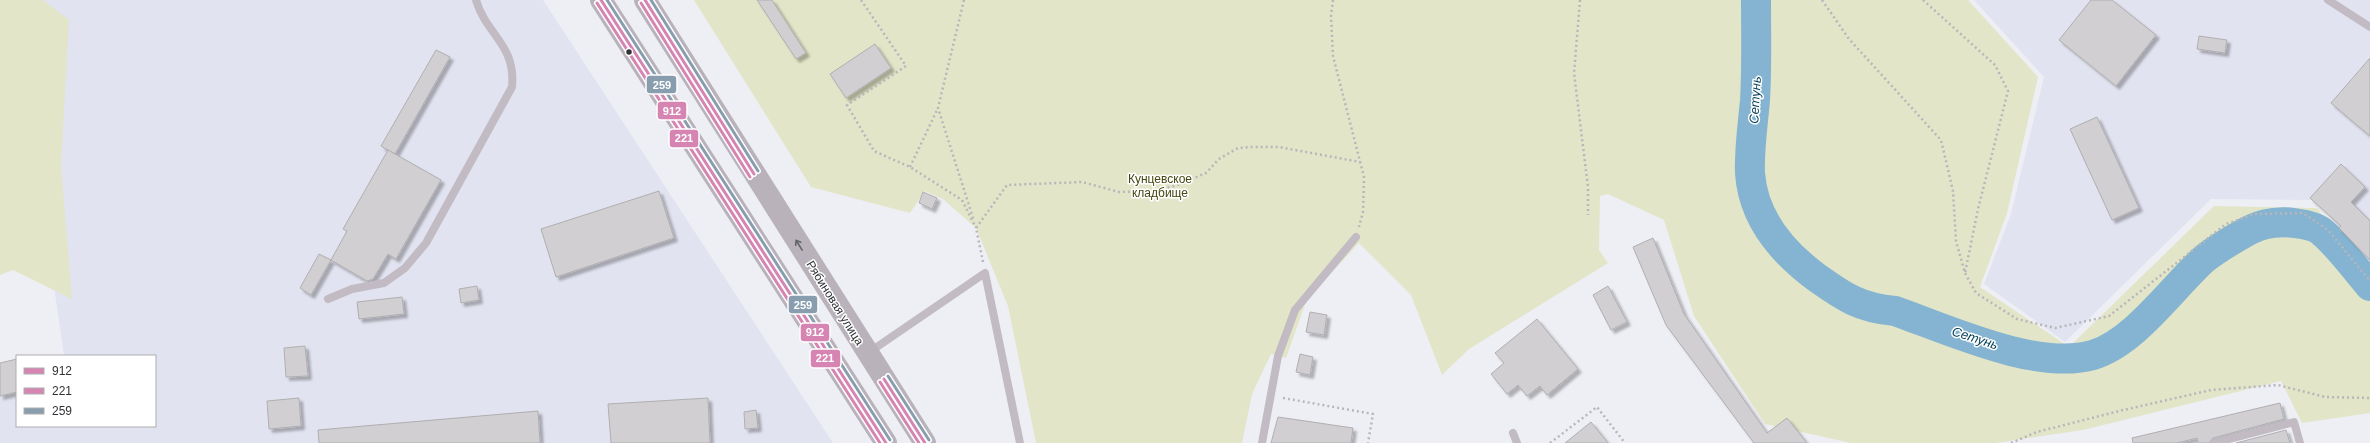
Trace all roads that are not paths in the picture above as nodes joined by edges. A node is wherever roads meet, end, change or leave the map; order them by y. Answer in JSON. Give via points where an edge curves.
{"nodes":[{"id":1,"x":476,"y":0,"type":"edge"},
{"id":2,"x":600,"y":0,"type":"edge"},
{"id":3,"x":645,"y":0,"type":"edge"},
{"id":4,"x":2328,"y":0,"type":"edge"},
{"id":5,"x":2370,"y":27,"type":"edge"},
{"id":6,"x":1356,"y":237,"type":"road end"},
{"id":7,"x":328,"y":299,"type":"dead end"},
{"id":8,"x":868,"y":354,"type":"junction"},
{"id":9,"x":1513,"y":433,"type":"dead end"},
{"id":10,"x":886,"y":443,"type":"edge"},
{"id":11,"x":925,"y":443,"type":"edge"},
{"id":12,"x":1020,"y":443,"type":"edge"},
{"id":13,"x":1262,"y":443,"type":"edge"},
{"id":14,"x":1517,"y":443,"type":"edge"},
{"id":15,"x":2214,"y":443,"type":"edge"},
{"id":16,"x":2300,"y":443,"type":"edge"}],
"edges":[{"from":1,"to":7,"type":"lane","via":[[507,52],[513,70],[512,88],[426,243],[405,268],[384,283],[352,289]]},
{"from":2,"to":10,"type":"main road"},
{"from":8,"to":3,"type":"main road","name":"Рябиновая улица","one_way":true},
{"from":4,"to":5,"type":"lane"},
{"from":6,"to":13,"type":"lane","via":[[1295,310],[1278,356]]},
{"from":8,"to":11,"type":"main road","name":"Рябиновая улица"},
{"from":8,"to":12,"type":"lane","via":[[985,273]]},
{"from":9,"to":14,"type":"lane"},
{"from":15,"to":16,"type":"lane","via":[[2294,422]]}]}
